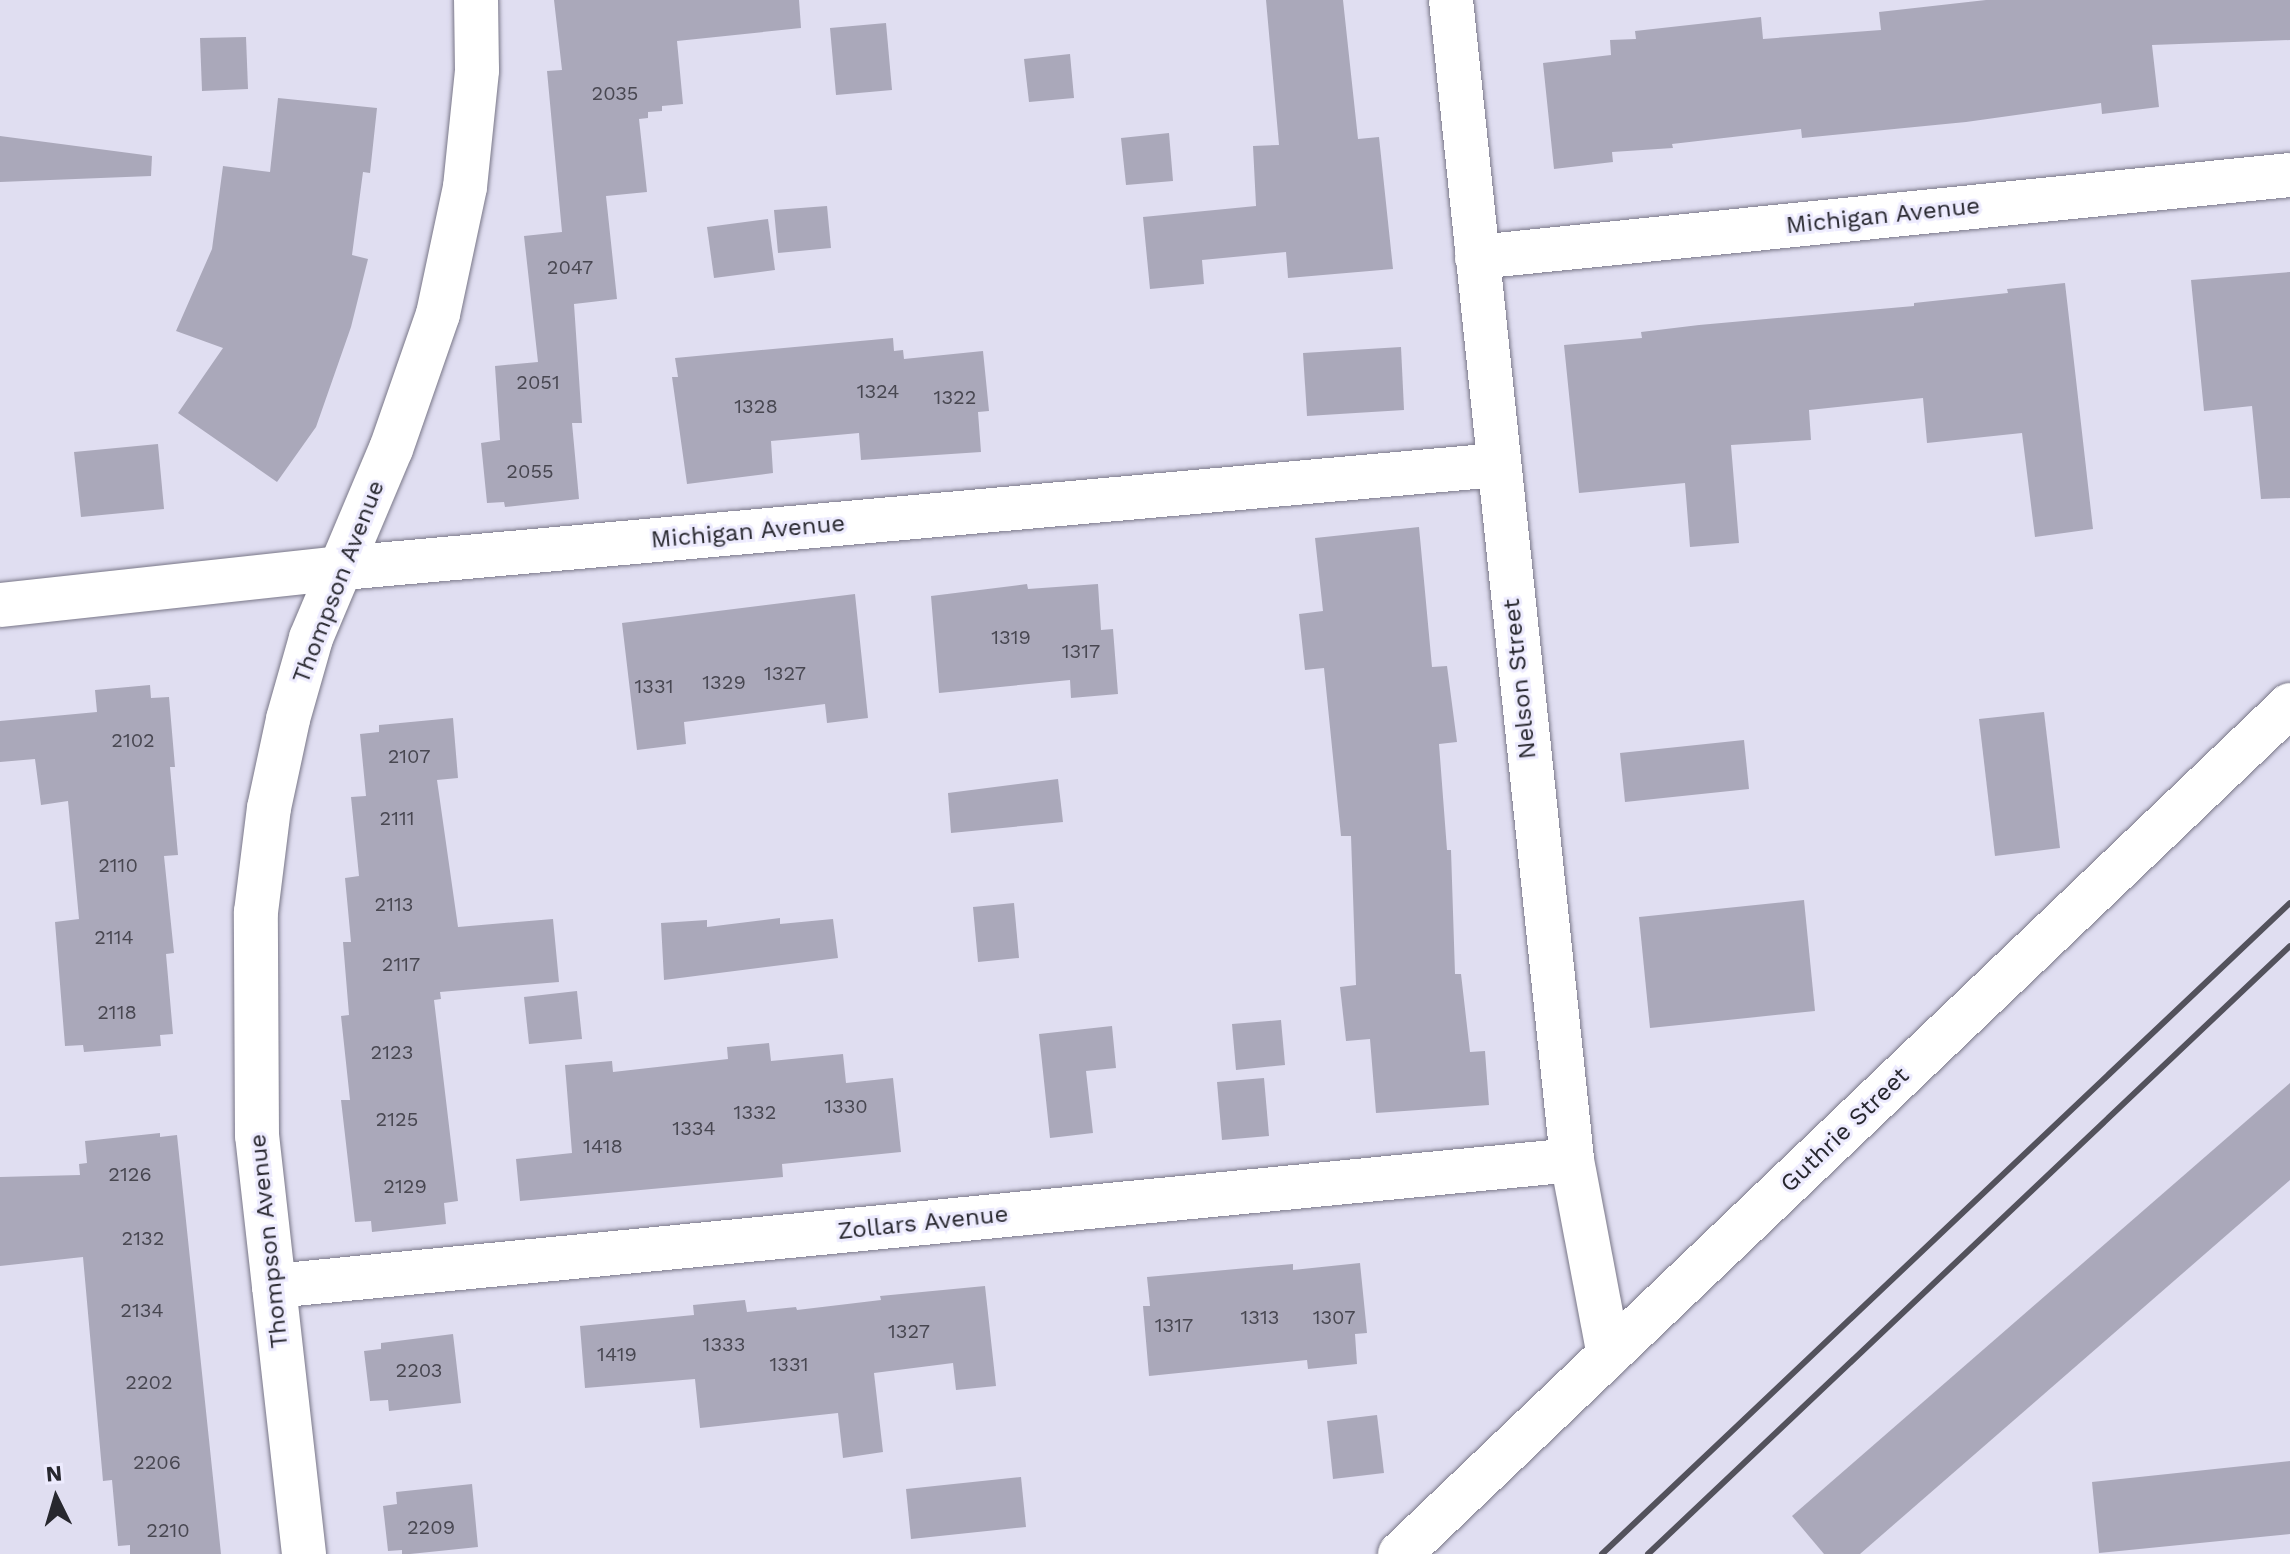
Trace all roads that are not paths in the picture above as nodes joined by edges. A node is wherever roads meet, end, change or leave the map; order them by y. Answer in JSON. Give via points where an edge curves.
{"nodes":[{"id":1,"x":476,"y":0,"type":"edge"},
{"id":2,"x":1451,"y":0,"type":"edge"},
{"id":3,"x":2290,"y":175,"type":"edge"},
{"id":4,"x":1477,"y":257,"type":"junction"},
{"id":5,"x":1497,"y":465,"type":"junction"},
{"id":6,"x":343,"y":568,"type":"junction"},
{"id":7,"x":0,"y":605,"type":"edge"},
{"id":8,"x":2290,"y":705,"type":"edge"},
{"id":9,"x":1572,"y":1160,"type":"junction"},
{"id":10,"x":274,"y":1286,"type":"junction"},
{"id":11,"x":1609,"y":1355,"type":"junction"},
{"id":12,"x":304,"y":1554,"type":"edge"},
{"id":13,"x":1400,"y":1554,"type":"edge"}],
"edges":[{"from":1,"to":6,"type":"street","name":"Thompson Avenue","via":[[477,70],[465,187],[438,314]]},
{"from":2,"to":4,"type":"street","name":"Nelson Street"},
{"from":3,"to":4,"type":"street","name":"Michigan Avenue"},
{"from":4,"to":5,"type":"street","name":"Nelson Street"},
{"from":5,"to":6,"type":"street","name":"Michigan Avenue"},
{"from":5,"to":9,"type":"street","name":"Nelson Street"},
{"from":6,"to":7,"type":"street","name":"Michigan Avenue"},
{"from":6,"to":10,"type":"street","name":"Thompson Avenue","via":[[311,638],[288,719],[269,808],[256,912],[257,1136]]},
{"from":8,"to":11,"type":"street","name":"Guthrie Street"},
{"from":9,"to":10,"type":"street","name":"Zollars Avenue"},
{"from":9,"to":11,"type":"street","name":"Nelson Street"},
{"from":10,"to":12,"type":"street","name":"Thompson Avenue"},
{"from":11,"to":13,"type":"street","name":"Guthrie Street"}]}
